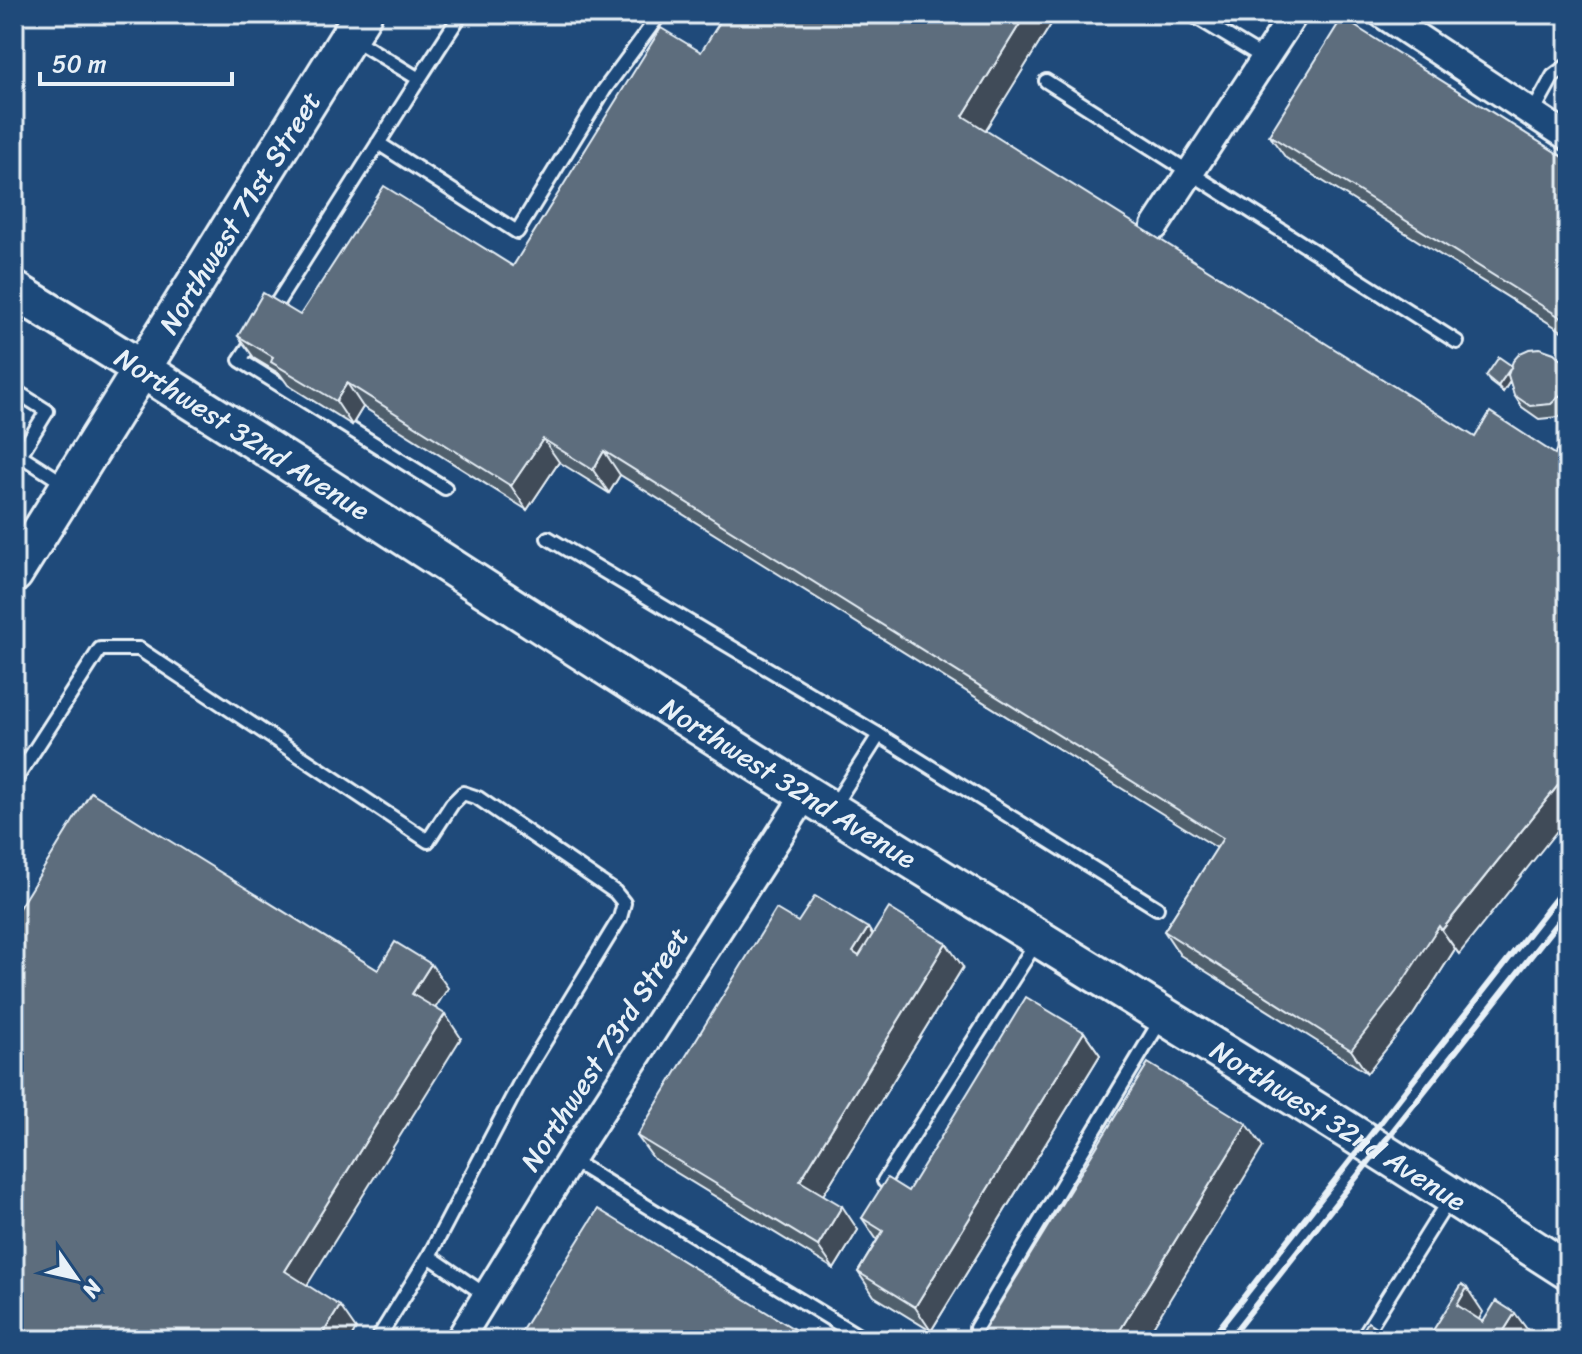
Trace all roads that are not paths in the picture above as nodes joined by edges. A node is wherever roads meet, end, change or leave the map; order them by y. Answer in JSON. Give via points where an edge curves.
{"nodes":[{"id":1,"x":461,"y":14,"type":"edge"},
{"id":2,"x":660,"y":14,"type":"edge"},
{"id":3,"x":1191,"y":14,"type":"edge"},
{"id":4,"x":1294,"y":14,"type":"edge"},
{"id":5,"x":1382,"y":14,"type":"edge"},
{"id":6,"x":356,"y":25,"type":"edge"},
{"id":7,"x":1264,"y":58,"type":"junction"},
{"id":8,"x":1568,"y":65,"type":"edge"},
{"id":9,"x":419,"y":79,"type":"junction"},
{"id":10,"x":1046,"y":81,"type":"dead end"},
{"id":11,"x":1532,"y":114,"type":"junction"},
{"id":12,"x":1568,"y":137,"type":"edge"},
{"id":13,"x":378,"y":143,"type":"junction"},
{"id":14,"x":1191,"y":172,"type":"junction"},
{"id":15,"x":1155,"y":226,"type":"dead end"},
{"id":16,"x":14,"y":290,"type":"edge"},
{"id":17,"x":1457,"y":342,"type":"dead end"},
{"id":18,"x":142,"y":368,"type":"junction"},
{"id":19,"x":14,"y":390,"type":"edge"},
{"id":20,"x":69,"y":486,"type":"junction"},
{"id":21,"x":445,"y":488,"type":"dead end"},
{"id":22,"x":548,"y":538,"type":"dead end"},
{"id":23,"x":14,"y":574,"type":"edge"},
{"id":24,"x":879,"y":735,"type":"junction"},
{"id":25,"x":14,"y":782,"type":"edge"},
{"id":26,"x":819,"y":802,"type":"junction"},
{"id":27,"x":1157,"y":908,"type":"dead end"},
{"id":28,"x":1039,"y":938,"type":"junction"},
{"id":29,"x":1164,"y":1016,"type":"junction"},
{"id":30,"x":571,"y":1160,"type":"junction"},
{"id":31,"x":884,"y":1181,"type":"edge"},
{"id":32,"x":1451,"y":1195,"type":"junction"},
{"id":33,"x":429,"y":1256,"type":"junction"},
{"id":34,"x":1568,"y":1271,"type":"edge"},
{"id":35,"x":487,"y":1296,"type":"junction"},
{"id":36,"x":976,"y":1328,"type":"dead end"},
{"id":37,"x":377,"y":1340,"type":"edge"},
{"id":38,"x":459,"y":1340,"type":"edge"},
{"id":39,"x":865,"y":1340,"type":"edge"},
{"id":40,"x":1361,"y":1340,"type":"edge"}],
"edges":[{"from":1,"to":9,"type":"lane"},
{"from":2,"to":13,"type":"lane","via":[[604,90],[517,232]]},
{"from":3,"to":7,"type":"lane"},
{"from":4,"to":7,"type":"street"},
{"from":5,"to":11,"type":"street"},
{"from":6,"to":9,"type":"lane"},
{"from":6,"to":18,"type":"main road","name":"Northwest 71st Street"},
{"from":7,"to":14,"type":"street"},
{"from":8,"to":11,"type":"lane","via":[[1553,76]]},
{"from":9,"to":13,"type":"lane"},
{"from":10,"to":14,"type":"lane"},
{"from":11,"to":12,"type":"street"},
{"from":13,"to":21,"type":"lane","via":[[240,360]]},
{"from":14,"to":15,"type":"street"},
{"from":14,"to":17,"type":"lane"},
{"from":16,"to":18,"type":"main road","name":"Northwest 32nd Avenue"},
{"from":18,"to":20,"type":"main road","name":"Northwest 71st Street"},
{"from":18,"to":26,"type":"main road","name":"Northwest 32nd Avenue"},
{"from":19,"to":20,"type":"lane","via":[[47,411],[20,455]]},
{"from":20,"to":23,"type":"main road","name":"Northwest 71st Street"},
{"from":22,"to":24,"type":"lane"},
{"from":24,"to":26,"type":"lane"},
{"from":24,"to":27,"type":"lane"},
{"from":25,"to":33,"type":"lane","via":[[100,649],[139,649],[428,841],[463,793],[615,892],[624,903],[620,918],[523,1077]]},
{"from":26,"to":28,"type":"main road","name":"Northwest 32nd Avenue"},
{"from":26,"to":30,"type":"street","name":"Northwest 73rd Street"},
{"from":28,"to":29,"type":"main road","name":"Northwest 32nd Avenue"},
{"from":28,"to":31,"type":"lane"},
{"from":29,"to":32,"type":"main road","name":"Northwest 32nd Avenue"},
{"from":29,"to":36,"type":"lane"},
{"from":30,"to":35,"type":"street","name":"Northwest 73rd Street"},
{"from":30,"to":39,"type":"lane"},
{"from":32,"to":34,"type":"main road","name":"Northwest 32nd Avenue"},
{"from":32,"to":40,"type":"lane"},
{"from":33,"to":35,"type":"lane"},
{"from":33,"to":37,"type":"lane"},
{"from":35,"to":38,"type":"street","name":"Northwest 73rd Street"}]}
